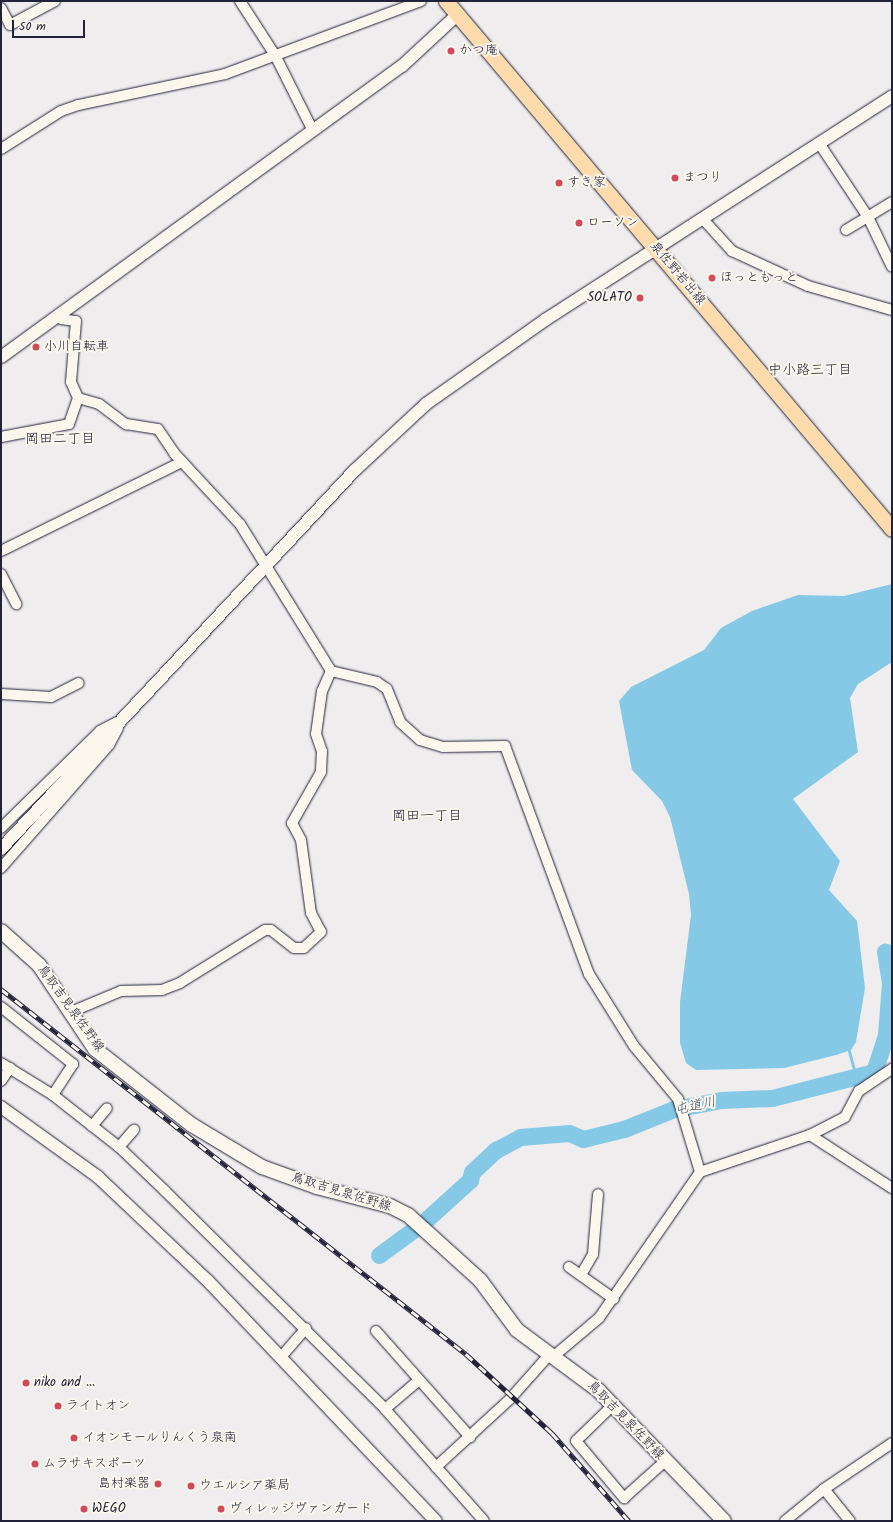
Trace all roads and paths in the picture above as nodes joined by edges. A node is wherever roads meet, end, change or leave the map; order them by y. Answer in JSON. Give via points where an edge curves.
{"nodes":[{"id":1,"x":55,"y":1,"type":"edge"},
{"id":2,"x":240,"y":1,"type":"edge"},
{"id":3,"x":421,"y":1,"type":"edge"},
{"id":4,"x":446,"y":1,"type":"edge"},
{"id":5,"x":1,"y":8,"type":"edge"},
{"id":6,"x":457,"y":15,"type":"junction"},
{"id":7,"x":275,"y":55,"type":"junction"},
{"id":8,"x":892,"y":96,"type":"edge"},
{"id":9,"x":313,"y":131,"type":"junction"},
{"id":10,"x":819,"y":143,"type":"junction"},
{"id":11,"x":1,"y":149,"type":"edge"},
{"id":12,"x":892,"y":202,"type":"edge"},
{"id":13,"x":868,"y":217,"type":"junction"},
{"id":14,"x":702,"y":218,"type":"junction"},
{"id":15,"x":846,"y":230,"type":"dead end"},
{"id":16,"x":656,"y":249,"type":"junction"},
{"id":17,"x":892,"y":267,"type":"edge"},
{"id":18,"x":892,"y":310,"type":"edge"},
{"id":19,"x":59,"y":315,"type":"junction"},
{"id":20,"x":1,"y":356,"type":"edge"},
{"id":21,"x":78,"y":398,"type":"junction"},
{"id":22,"x":1,"y":437,"type":"edge"},
{"id":23,"x":182,"y":462,"type":"junction"},
{"id":24,"x":892,"y":529,"type":"edge"},
{"id":25,"x":1,"y":551,"type":"edge"},
{"id":26,"x":267,"y":564,"type":"junction"},
{"id":27,"x":1,"y":574,"type":"edge"},
{"id":28,"x":16,"y":604,"type":"dead end"},
{"id":29,"x":332,"y":671,"type":"junction"},
{"id":30,"x":80,"y":683,"type":"dead end"},
{"id":31,"x":1,"y":694,"type":"edge"},
{"id":32,"x":122,"y":719,"type":"junction"},
{"id":33,"x":1,"y":828,"type":"edge"},
{"id":34,"x":1,"y":849,"type":"edge"},
{"id":35,"x":1,"y":868,"type":"edge"},
{"id":36,"x":1,"y":930,"type":"edge"},
{"id":37,"x":1,"y":1007,"type":"edge"},
{"id":38,"x":71,"y":1012,"type":"junction"},
{"id":39,"x":5,"y":1066,"type":"edge"},
{"id":40,"x":892,"y":1069,"type":"edge"},
{"id":41,"x":1,"y":1081,"type":"edge"},
{"id":42,"x":53,"y":1095,"type":"junction"},
{"id":43,"x":1,"y":1107,"type":"edge"},
{"id":44,"x":107,"y":1108,"type":"dead end"},
{"id":45,"x":92,"y":1126,"type":"junction"},
{"id":46,"x":134,"y":1130,"type":"dead end"},
{"id":47,"x":810,"y":1135,"type":"junction"},
{"id":48,"x":119,"y":1148,"type":"junction"},
{"id":49,"x":700,"y":1172,"type":"junction"},
{"id":50,"x":892,"y":1188,"type":"edge"},
{"id":51,"x":598,"y":1194,"type":"dead end"},
{"id":52,"x":570,"y":1267,"type":"dead end"},
{"id":53,"x":581,"y":1275,"type":"junction"},
{"id":54,"x":614,"y":1299,"type":"junction"},
{"id":55,"x":306,"y":1328,"type":"junction"},
{"id":56,"x":376,"y":1331,"type":"dead end"},
{"id":57,"x":552,"y":1355,"type":"junction"},
{"id":58,"x":281,"y":1356,"type":"junction"},
{"id":59,"x":418,"y":1381,"type":"junction"},
{"id":60,"x":612,"y":1406,"type":"junction"},
{"id":61,"x":386,"y":1409,"type":"junction"},
{"id":62,"x":470,"y":1437,"type":"junction"},
{"id":63,"x":892,"y":1443,"type":"edge"},
{"id":64,"x":664,"y":1462,"type":"junction"},
{"id":65,"x":436,"y":1467,"type":"junction"},
{"id":66,"x":824,"y":1489,"type":"junction"},
{"id":67,"x":431,"y":1519,"type":"edge"},
{"id":68,"x":484,"y":1521,"type":"edge"},
{"id":69,"x":724,"y":1521,"type":"edge"},
{"id":70,"x":785,"y":1521,"type":"edge"},
{"id":71,"x":850,"y":1521,"type":"edge"}],
"edges":[{"from":1,"to":5,"type":"street","via":[[10,25]]},
{"from":2,"to":7,"type":"street"},
{"from":3,"to":7,"type":"street"},
{"from":4,"to":6,"type":"main road","name":"泉佐野岩出線"},
{"from":6,"to":9,"type":"street","via":[[402,66]]},
{"from":6,"to":16,"type":"main road","name":"泉佐野岩出線"},
{"from":7,"to":9,"type":"street"},
{"from":7,"to":11,"type":"street","via":[[225,74],[78,105],[62,111]]},
{"from":8,"to":10,"type":"street"},
{"from":9,"to":19,"type":"street"},
{"from":10,"to":13,"type":"street"},
{"from":10,"to":14,"type":"street"},
{"from":12,"to":13,"type":"street"},
{"from":13,"to":15,"type":"street"},
{"from":13,"to":17,"type":"street"},
{"from":14,"to":16,"type":"street"},
{"from":14,"to":18,"type":"street","via":[[732,251],[808,286]]},
{"from":16,"to":24,"type":"main road","name":"泉佐野岩出線"},
{"from":16,"to":26,"type":"street","via":[[519,337],[426,404],[355,470]]},
{"from":19,"to":20,"type":"street"},
{"from":19,"to":21,"type":"street","via":[[62,319],[76,321],[71,382]]},
{"from":21,"to":22,"type":"street","via":[[69,424]]},
{"from":21,"to":23,"type":"street","via":[[100,404],[126,424],[158,429]]},
{"from":23,"to":25,"type":"street"},
{"from":23,"to":26,"type":"street","via":[[240,524]]},
{"from":26,"to":29,"type":"street"},
{"from":26,"to":32,"type":"street"},
{"from":27,"to":28,"type":"street"},
{"from":29,"to":38,"type":"street","via":[[322,691],[316,734],[322,751],[321,772],[292,823],[301,840],[311,913],[321,932],[304,948],[294,948],[271,930],[265,930],[180,983],[162,990],[121,991]]},
{"from":29,"to":49,"type":"street","via":[[377,682],[387,689],[400,722],[420,740],[444,747],[505,746],[589,974],[634,1046],[678,1099]]},
{"from":30,"to":31,"type":"street","via":[[51,697]]},
{"from":32,"to":33,"type":"street","via":[[100,731]]},
{"from":32,"to":34,"type":"street"},
{"from":32,"to":35,"type":"street","via":[[109,745]]},
{"from":36,"to":38,"type":"main road","name":"鳥取吉見泉佐野線","via":[[39,965]]},
{"from":37,"to":42,"type":"street","via":[[73,1064]]},
{"from":38,"to":57,"type":"main road","name":"鳥取吉見泉佐野線","via":[[95,1049],[192,1125],[262,1167],[317,1187],[390,1206],[408,1215],[480,1280],[517,1330]]},
{"from":39,"to":41,"type":"street"},
{"from":39,"to":42,"type":"street"},
{"from":40,"to":47,"type":"street","via":[[859,1092],[845,1117]]},
{"from":42,"to":45,"type":"street"},
{"from":43,"to":58,"type":"street","via":[[98,1177]]},
{"from":44,"to":45,"type":"street"},
{"from":45,"to":48,"type":"street"},
{"from":46,"to":48,"type":"street"},
{"from":47,"to":49,"type":"street"},
{"from":47,"to":50,"type":"street"},
{"from":48,"to":55,"type":"street"},
{"from":49,"to":54,"type":"street"},
{"from":51,"to":53,"type":"street","via":[[593,1254]]},
{"from":52,"to":53,"type":"street"},
{"from":53,"to":54,"type":"street"},
{"from":54,"to":57,"type":"street","via":[[599,1318]]},
{"from":55,"to":58,"type":"street"},
{"from":55,"to":61,"type":"street"},
{"from":56,"to":59,"type":"street"},
{"from":57,"to":60,"type":"main road","name":"鳥取吉見泉佐野線"},
{"from":57,"to":62,"type":"street"},
{"from":58,"to":67,"type":"street"},
{"from":59,"to":61,"type":"street"},
{"from":59,"to":62,"type":"street"},
{"from":60,"to":64,"type":"main road","name":"鳥取吉見泉佐野線"},
{"from":60,"to":64,"type":"street","via":[[576,1442],[624,1498]]},
{"from":61,"to":65,"type":"street"},
{"from":62,"to":65,"type":"street"},
{"from":63,"to":66,"type":"street"},
{"from":64,"to":69,"type":"main road","name":"鳥取吉見泉佐野線"},
{"from":65,"to":68,"type":"street"},
{"from":66,"to":70,"type":"street"},
{"from":66,"to":71,"type":"street"}]}
